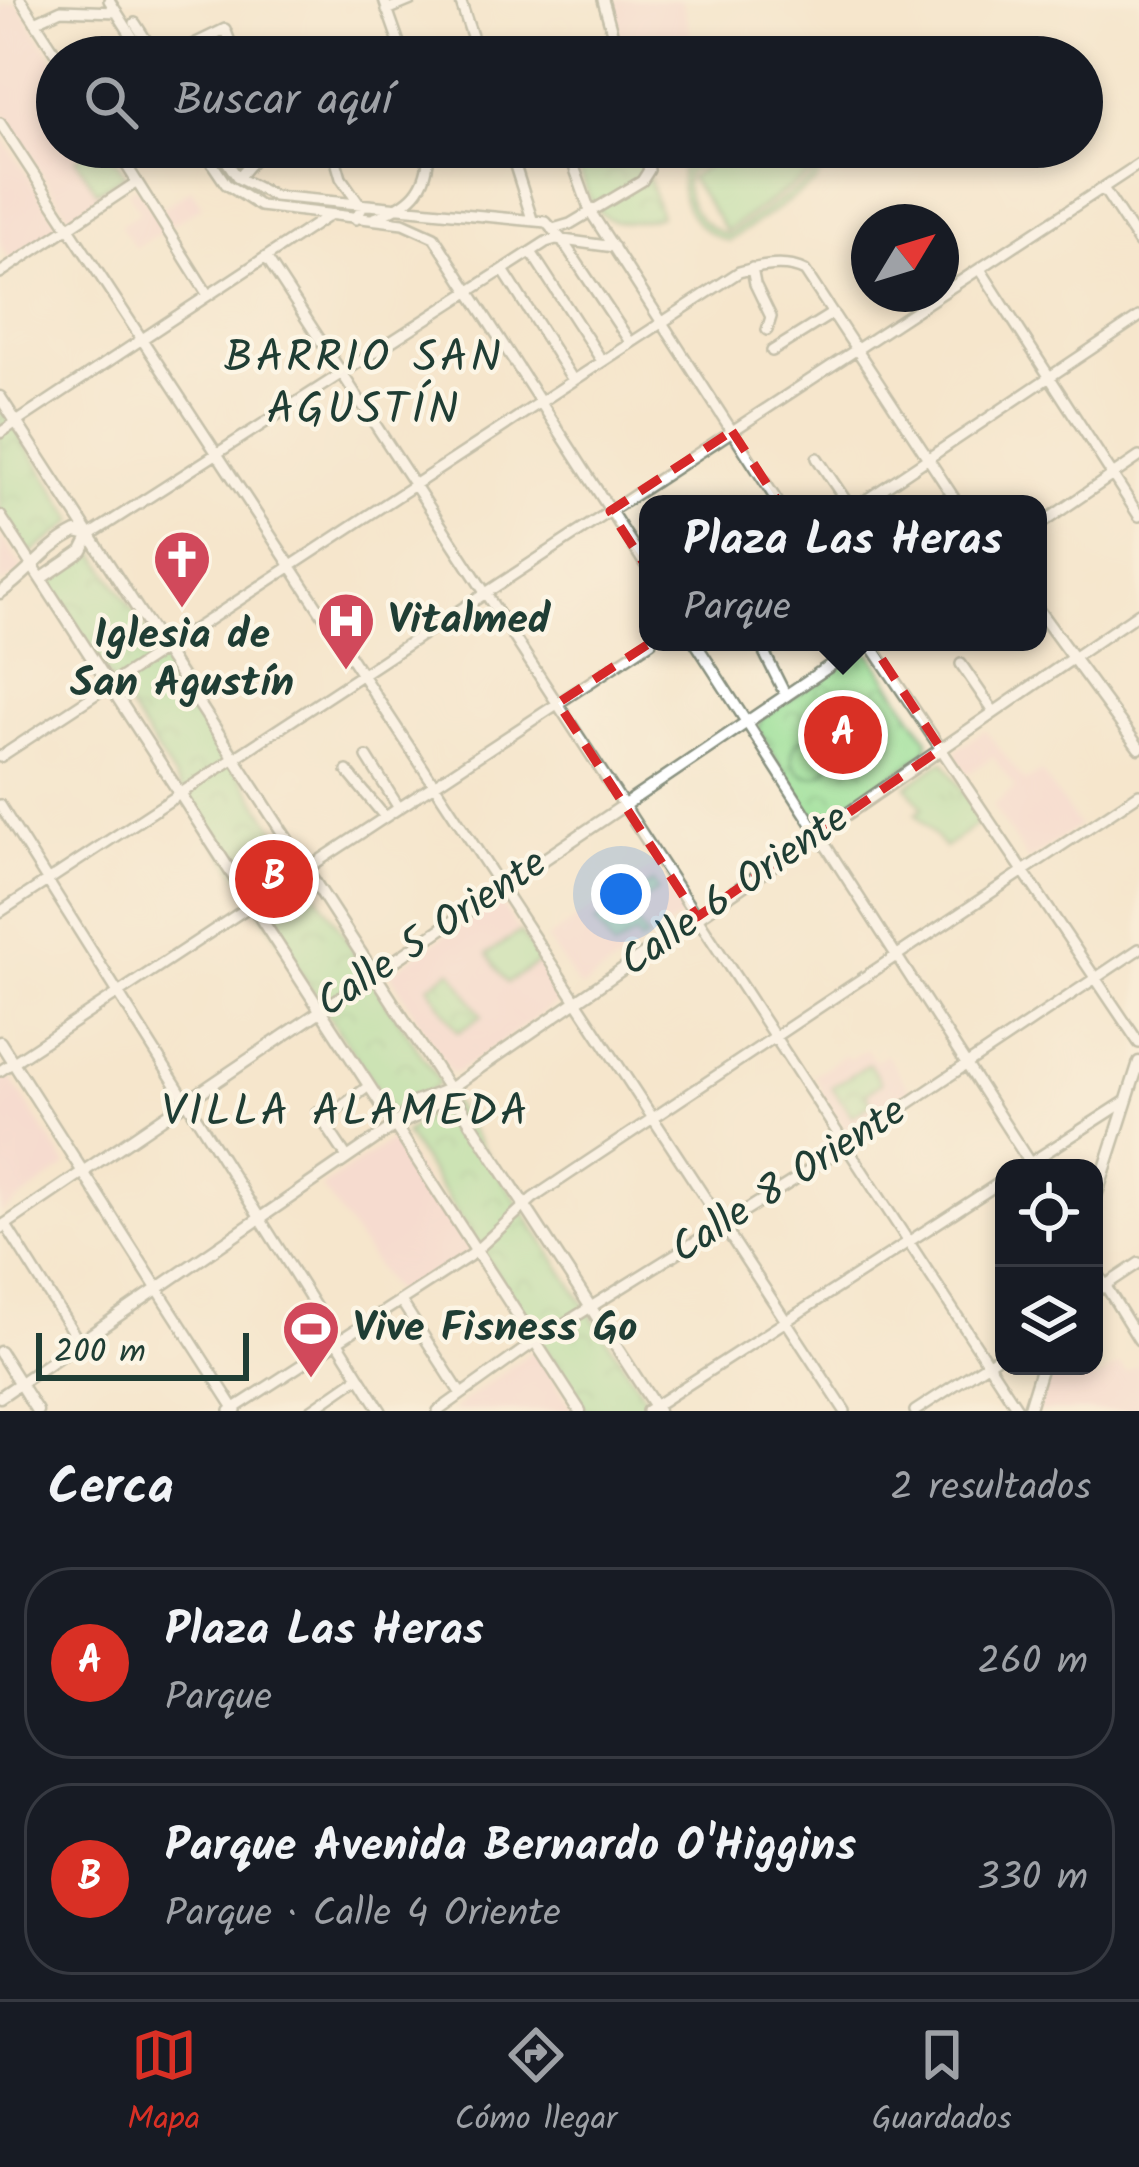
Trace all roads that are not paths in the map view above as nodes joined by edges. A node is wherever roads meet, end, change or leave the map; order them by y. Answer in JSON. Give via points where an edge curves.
{"nodes":[{"id":1,"x":21,"y":0,"type":"edge"},
{"id":2,"x":109,"y":0,"type":"edge"},
{"id":3,"x":411,"y":0,"type":"edge"},
{"id":4,"x":460,"y":0,"type":"edge"},
{"id":5,"x":603,"y":0,"type":"edge"},
{"id":6,"x":386,"y":5,"type":"edge"},
{"id":7,"x":117,"y":12,"type":"junction"},
{"id":8,"x":35,"y":22,"type":"junction"},
{"id":9,"x":135,"y":23,"type":"dead end"},
{"id":10,"x":44,"y":36,"type":"edge"},
{"id":11,"x":132,"y":36,"type":"edge"},
{"id":12,"x":144,"y":36,"type":"edge"},
{"id":13,"x":397,"y":36,"type":"edge"},
{"id":14,"x":472,"y":36,"type":"edge"},
{"id":15,"x":613,"y":36,"type":"edge"},
{"id":16,"x":0,"y":123,"type":"edge"},
{"id":17,"x":1139,"y":164,"type":"edge"},
{"id":18,"x":128,"y":168,"type":"edge"},
{"id":19,"x":214,"y":168,"type":"edge"},
{"id":20,"x":231,"y":168,"type":"edge"},
{"id":21,"x":247,"y":168,"type":"edge"},
{"id":22,"x":338,"y":168,"type":"edge"},
{"id":23,"x":426,"y":168,"type":"edge"},
{"id":24,"x":516,"y":168,"type":"edge"},
{"id":25,"x":575,"y":168,"type":"edge"},
{"id":26,"x":648,"y":168,"type":"edge"},
{"id":27,"x":238,"y":178,"type":"junction"},
{"id":28,"x":136,"y":182,"type":"junction"},
{"id":29,"x":1103,"y":188,"type":"junction"},
{"id":30,"x":360,"y":203,"type":"junction"},
{"id":31,"x":401,"y":208,"type":"junction"},
{"id":32,"x":590,"y":211,"type":"junction"},
{"id":33,"x":295,"y":213,"type":"junction"},
{"id":34,"x":328,"y":216,"type":"junction"},
{"id":35,"x":356,"y":219,"type":"junction"},
{"id":36,"x":532,"y":219,"type":"junction"},
{"id":37,"x":369,"y":220,"type":"junction"},
{"id":38,"x":403,"y":223,"type":"junction"},
{"id":39,"x":70,"y":228,"type":"junction"},
{"id":40,"x":553,"y":229,"type":"junction"},
{"id":41,"x":302,"y":233,"type":"junction"},
{"id":42,"x":562,"y":240,"type":"junction"},
{"id":43,"x":1139,"y":243,"type":"edge"},
{"id":44,"x":614,"y":247,"type":"junction"},
{"id":45,"x":531,"y":252,"type":"junction"},
{"id":46,"x":266,"y":257,"type":"junction"},
{"id":47,"x":752,"y":268,"type":"junction"},
{"id":48,"x":980,"y":268,"type":"junction"},
{"id":49,"x":503,"y":270,"type":"junction"},
{"id":50,"x":0,"y":273,"type":"edge"},
{"id":51,"x":471,"y":291,"type":"junction"},
{"id":52,"x":208,"y":295,"type":"junction"},
{"id":53,"x":833,"y":314,"type":"junction"},
{"id":54,"x":1139,"y":317,"type":"edge"},
{"id":55,"x":661,"y":322,"type":"junction"},
{"id":56,"x":767,"y":330,"type":"dead end"},
{"id":57,"x":144,"y":338,"type":"junction"},
{"id":58,"x":631,"y":342,"type":"junction"},
{"id":59,"x":857,"y":349,"type":"junction"},
{"id":60,"x":772,"y":351,"type":"dead end"},
{"id":61,"x":602,"y":361,"type":"junction"},
{"id":62,"x":343,"y":373,"type":"junction"},
{"id":63,"x":1051,"y":376,"type":"junction"},
{"id":64,"x":573,"y":380,"type":"junction"},
{"id":65,"x":0,"y":397,"type":"edge"},
{"id":66,"x":542,"y":400,"type":"junction"},
{"id":67,"x":16,"y":422,"type":"junction"},
{"id":68,"x":732,"y":431,"type":"junction"},
{"id":69,"x":0,"y":433,"type":"edge"},
{"id":70,"x":218,"y":452,"type":"junction"},
{"id":71,"x":1139,"y":457,"type":"edge"},
{"id":72,"x":817,"y":458,"type":"dead end"},
{"id":73,"x":928,"y":459,"type":"junction"},
{"id":74,"x":1113,"y":475,"type":"junction"},
{"id":75,"x":415,"y":484,"type":"junction"},
{"id":76,"x":773,"y":495,"type":"edge"},
{"id":77,"x":842,"y":495,"type":"edge"},
{"id":78,"x":874,"y":495,"type":"edge"},
{"id":79,"x":952,"y":495,"type":"edge"},
{"id":80,"x":610,"y":512,"type":"junction"},
{"id":81,"x":0,"y":516,"type":"edge"},
{"id":82,"x":1139,"y":516,"type":"edge"},
{"id":83,"x":1047,"y":520,"type":"edge"},
{"id":84,"x":90,"y":535,"type":"junction"},
{"id":85,"x":639,"y":556,"type":"edge"},
{"id":86,"x":32,"y":565,"type":"junction"},
{"id":87,"x":292,"y":565,"type":"junction"},
{"id":88,"x":41,"y":579,"type":"junction"},
{"id":89,"x":0,"y":593,"type":"edge"},
{"id":90,"x":486,"y":593,"type":"junction"},
{"id":91,"x":1139,"y":613,"type":"edge"},
{"id":92,"x":1047,"y":622,"type":"edge"},
{"id":93,"x":163,"y":649,"type":"junction"},
{"id":94,"x":639,"y":650,"type":"edge"},
{"id":95,"x":701,"y":651,"type":"edge"},
{"id":96,"x":764,"y":651,"type":"edge"},
{"id":97,"x":839,"y":651,"type":"edge"},
{"id":98,"x":853,"y":651,"type":"edge"},
{"id":99,"x":873,"y":651,"type":"edge"},
{"id":100,"x":843,"y":657,"type":"junction"},
{"id":101,"x":1073,"y":658,"type":"junction"},
{"id":102,"x":961,"y":664,"type":"dead end"},
{"id":103,"x":362,"y":675,"type":"junction"},
{"id":104,"x":110,"y":685,"type":"junction"},
{"id":105,"x":786,"y":696,"type":"junction"},
{"id":106,"x":558,"y":704,"type":"junction"},
{"id":107,"x":994,"y":712,"type":"junction"},
{"id":108,"x":747,"y":722,"type":"junction"},
{"id":109,"x":1139,"y":748,"type":"edge"},
{"id":110,"x":941,"y":749,"type":"junction"},
{"id":111,"x":0,"y":757,"type":"edge"},
{"id":112,"x":367,"y":757,"type":"dead end"},
{"id":113,"x":234,"y":758,"type":"junction"},
{"id":114,"x":347,"y":771,"type":"dead end"},
{"id":115,"x":434,"y":785,"type":"junction"},
{"id":116,"x":180,"y":794,"type":"junction"},
{"id":117,"x":1139,"y":794,"type":"edge"},
{"id":118,"x":0,"y":805,"type":"edge"},
{"id":119,"x":624,"y":805,"type":"junction"},
{"id":120,"x":399,"y":808,"type":"junction"},
{"id":121,"x":385,"y":817,"type":"junction"},
{"id":122,"x":818,"y":834,"type":"junction"},
{"id":123,"x":306,"y":869,"type":"junction"},
{"id":124,"x":1022,"y":872,"type":"junction"},
{"id":125,"x":48,"y":880,"type":"junction"},
{"id":126,"x":503,"y":888,"type":"junction"},
{"id":127,"x":252,"y":904,"type":"junction"},
{"id":128,"x":0,"y":912,"type":"edge"},
{"id":129,"x":697,"y":917,"type":"junction"},
{"id":130,"x":1139,"y":949,"type":"edge"},
{"id":131,"x":896,"y":957,"type":"junction"},
{"id":132,"x":374,"y":974,"type":"junction"},
{"id":133,"x":1095,"y":978,"type":"junction"},
{"id":134,"x":119,"y":992,"type":"junction"},
{"id":135,"x":576,"y":1001,"type":"junction"},
{"id":136,"x":320,"y":1009,"type":"junction"},
{"id":137,"x":775,"y":1038,"type":"junction"},
{"id":138,"x":0,"y":1042,"type":"edge"},
{"id":139,"x":1139,"y":1043,"type":"edge"},
{"id":140,"x":14,"y":1063,"type":"junction"},
{"id":141,"x":966,"y":1065,"type":"junction"},
{"id":142,"x":1138,"y":1069,"type":"edge"},
{"id":143,"x":0,"y":1071,"type":"edge"},
{"id":144,"x":369,"y":1086,"type":"junction"},
{"id":145,"x":449,"y":1089,"type":"junction"},
{"id":146,"x":187,"y":1100,"type":"junction"},
{"id":147,"x":1126,"y":1101,"type":"junction"},
{"id":148,"x":653,"y":1119,"type":"junction"},
{"id":149,"x":395,"y":1125,"type":"junction"},
{"id":150,"x":844,"y":1146,"type":"junction"},
{"id":151,"x":347,"y":1157,"type":"junction"},
{"id":152,"x":1024,"y":1159,"type":"edge"},
{"id":153,"x":1039,"y":1159,"type":"edge"},
{"id":154,"x":84,"y":1171,"type":"junction"},
{"id":155,"x":1103,"y":1174,"type":"edge"},
{"id":156,"x":995,"y":1186,"type":"edge"},
{"id":157,"x":525,"y":1206,"type":"junction"},
{"id":158,"x":261,"y":1216,"type":"junction"},
{"id":159,"x":723,"y":1225,"type":"junction"},
{"id":160,"x":3,"y":1226,"type":"edge"},
{"id":161,"x":908,"y":1241,"type":"junction"},
{"id":162,"x":477,"y":1251,"type":"junction"},
{"id":163,"x":1139,"y":1263,"type":"edge"},
{"id":164,"x":1103,"y":1287,"type":"edge"},
{"id":165,"x":157,"y":1288,"type":"junction"},
{"id":166,"x":1103,"y":1295,"type":"edge"},
{"id":167,"x":401,"y":1301,"type":"junction"},
{"id":168,"x":592,"y":1308,"type":"junction"},
{"id":169,"x":785,"y":1319,"type":"junction"},
{"id":170,"x":1139,"y":1340,"type":"edge"},
{"id":171,"x":536,"y":1341,"type":"junction"},
{"id":172,"x":79,"y":1342,"type":"junction"},
{"id":173,"x":338,"y":1344,"type":"junction"},
{"id":174,"x":0,"y":1352,"type":"edge"},
{"id":175,"x":995,"y":1358,"type":"edge"},
{"id":176,"x":988,"y":1363,"type":"junction"},
{"id":177,"x":1038,"y":1375,"type":"edge"},
{"id":178,"x":359,"y":1377,"type":"junction"},
{"id":179,"x":20,"y":1383,"type":"junction"},
{"id":180,"x":461,"y":1394,"type":"junction"},
{"id":181,"x":0,"y":1397,"type":"edge"},
{"id":182,"x":653,"y":1409,"type":"edge"},
{"id":183,"x":233,"y":1410,"type":"edge"},
{"id":184,"x":378,"y":1410,"type":"edge"},
{"id":185,"x":37,"y":1411,"type":"edge"},
{"id":186,"x":310,"y":1411,"type":"edge"},
{"id":187,"x":438,"y":1411,"type":"edge"},
{"id":188,"x":580,"y":1411,"type":"edge"},
{"id":189,"x":845,"y":1411,"type":"edge"},
{"id":190,"x":915,"y":1411,"type":"edge"},
{"id":191,"x":1024,"y":1411,"type":"edge"}],
"edges":[{"from":1,"to":8,"type":"street"},
{"from":2,"to":7,"type":"street"},
{"from":3,"to":6,"type":"street"},
{"from":4,"to":14,"type":"street"},
{"from":5,"to":15,"type":"street"},
{"from":6,"to":13,"type":"street"},
{"from":7,"to":8,"type":"street","via":[[62,10]]},
{"from":7,"to":11,"type":"street"},
{"from":8,"to":10,"type":"street"},
{"from":9,"to":12,"type":"street"},
{"from":16,"to":39,"type":"street"},
{"from":17,"to":29,"type":"street"},
{"from":18,"to":28,"type":"street"},
{"from":19,"to":33,"type":"street","via":[[237,194]]},
{"from":20,"to":27,"type":"street"},
{"from":21,"to":27,"type":"street"},
{"from":22,"to":30,"type":"street"},
{"from":23,"to":31,"type":"street","via":[[424,183]]},
{"from":24,"to":36,"type":"street"},
{"from":25,"to":32,"type":"street"},
{"from":26,"to":32,"type":"street"},
{"from":27,"to":30,"type":"street","via":[[274,196]]},
{"from":28,"to":39,"type":"street"},
{"from":28,"to":52,"type":"street"},
{"from":29,"to":43,"type":"street"},
{"from":29,"to":48,"type":"street"},
{"from":30,"to":31,"type":"street"},
{"from":30,"to":35,"type":"street"},
{"from":31,"to":36,"type":"street"},
{"from":31,"to":37,"type":"street"},
{"from":31,"to":38,"type":"street"},
{"from":32,"to":40,"type":"street"},
{"from":32,"to":44,"type":"street"},
{"from":33,"to":34,"type":"street"},
{"from":33,"to":41,"type":"street"},
{"from":34,"to":35,"type":"street"},
{"from":34,"to":41,"type":"street"},
{"from":35,"to":37,"type":"street"},
{"from":36,"to":40,"type":"street"},
{"from":37,"to":38,"type":"street"},
{"from":38,"to":51,"type":"street","via":[[440,244]]},
{"from":39,"to":50,"type":"street"},
{"from":39,"to":57,"type":"street"},
{"from":40,"to":42,"type":"street"},
{"from":41,"to":46,"type":"street"},
{"from":42,"to":44,"type":"street"},
{"from":42,"to":45,"type":"street"},
{"from":42,"to":58,"type":"street"},
{"from":44,"to":55,"type":"street"},
{"from":45,"to":49,"type":"street"},
{"from":45,"to":61,"type":"street"},
{"from":46,"to":52,"type":"street"},
{"from":46,"to":62,"type":"street"},
{"from":47,"to":53,"type":"street","via":[[801,268]]},
{"from":47,"to":55,"type":"street"},
{"from":47,"to":56,"type":"street","via":[[771,317]]},
{"from":48,"to":59,"type":"street"},
{"from":48,"to":63,"type":"street"},
{"from":49,"to":51,"type":"street"},
{"from":49,"to":64,"type":"street"},
{"from":51,"to":62,"type":"street"},
{"from":51,"to":66,"type":"street"},
{"from":52,"to":57,"type":"street"},
{"from":53,"to":59,"type":"street"},
{"from":53,"to":60,"type":"street"},
{"from":54,"to":63,"type":"street"},
{"from":55,"to":58,"type":"street"},
{"from":55,"to":68,"type":"street"},
{"from":57,"to":67,"type":"street"},
{"from":57,"to":70,"type":"street"},
{"from":58,"to":61,"type":"street"},
{"from":59,"to":68,"type":"street"},
{"from":59,"to":73,"type":"street"},
{"from":61,"to":64,"type":"street"},
{"from":62,"to":70,"type":"street"},
{"from":62,"to":75,"type":"street"},
{"from":63,"to":73,"type":"street"},
{"from":63,"to":74,"type":"street"},
{"from":64,"to":66,"type":"street"},
{"from":65,"to":67,"type":"main road"},
{"from":66,"to":75,"type":"street"},
{"from":66,"to":80,"type":"street"},
{"from":67,"to":69,"type":"street"},
{"from":67,"to":84,"type":"main road"},
{"from":68,"to":76,"type":"street"},
{"from":68,"to":80,"type":"street"},
{"from":70,"to":84,"type":"street"},
{"from":70,"to":87,"type":"street"},
{"from":71,"to":74,"type":"street"},
{"from":72,"to":77,"type":"street"},
{"from":73,"to":78,"type":"street"},
{"from":73,"to":79,"type":"street"},
{"from":74,"to":82,"type":"street"},
{"from":74,"to":83,"type":"street"},
{"from":75,"to":87,"type":"street"},
{"from":75,"to":90,"type":"street"},
{"from":80,"to":85,"type":"street"},
{"from":80,"to":90,"type":"street"},
{"from":81,"to":86,"type":"main road"},
{"from":84,"to":86,"type":"main road","via":[[74,533]]},
{"from":84,"to":88,"type":"main road","via":[[82,551]]},
{"from":84,"to":93,"type":"main road"},
{"from":86,"to":88,"type":"main road"},
{"from":86,"to":89,"type":"main road"},
{"from":87,"to":93,"type":"street"},
{"from":87,"to":103,"type":"street"},
{"from":88,"to":104,"type":"main road"},
{"from":90,"to":103,"type":"street"},
{"from":90,"to":106,"type":"street"},
{"from":91,"to":101,"type":"street","name":"Calle 6 Oriente"},
{"from":92,"to":101,"type":"main road"},
{"from":93,"to":104,"type":"street"},
{"from":93,"to":113,"type":"main road"},
{"from":94,"to":106,"type":"street"},
{"from":95,"to":108,"type":"street"},
{"from":96,"to":105,"type":"street"},
{"from":97,"to":100,"type":"street"},
{"from":98,"to":100,"type":"main road","name":"Calle 5 Oriente"},
{"from":99,"to":110,"type":"street"},
{"from":100,"to":105,"type":"main road","name":"Calle 5 Oriente"},
{"from":101,"to":107,"type":"main road","name":"Calle 6 Oriente"},
{"from":101,"to":109,"type":"main road"},
{"from":102,"to":107,"type":"street"},
{"from":103,"to":113,"type":"street"},
{"from":103,"to":115,"type":"street"},
{"from":104,"to":111,"type":"street"},
{"from":104,"to":116,"type":"main road"},
{"from":105,"to":108,"type":"main road","name":"Calle 5 Oriente"},
{"from":106,"to":115,"type":"street"},
{"from":106,"to":119,"type":"street"},
{"from":107,"to":110,"type":"main road","name":"Calle 6 Oriente"},
{"from":108,"to":119,"type":"main road","name":"Calle 5 Oriente"},
{"from":108,"to":122,"type":"street"},
{"from":110,"to":122,"type":"main road","name":"Calle 6 Oriente"},
{"from":110,"to":124,"type":"street"},
{"from":112,"to":120,"type":"street"},
{"from":113,"to":116,"type":"street"},
{"from":113,"to":123,"type":"main road"},
{"from":114,"to":121,"type":"street"},
{"from":115,"to":120,"type":"street"},
{"from":115,"to":126,"type":"street"},
{"from":116,"to":125,"type":"street"},
{"from":116,"to":127,"type":"main road"},
{"from":117,"to":124,"type":"street"},
{"from":118,"to":125,"type":"street"},
{"from":119,"to":126,"type":"main road","name":"Calle 5 Oriente"},
{"from":119,"to":129,"type":"street"},
{"from":120,"to":121,"type":"street"},
{"from":121,"to":123,"type":"street"},
{"from":122,"to":129,"type":"main road","name":"Calle 6 Oriente"},
{"from":122,"to":131,"type":"street"},
{"from":123,"to":127,"type":"street"},
{"from":123,"to":132,"type":"main road"},
{"from":124,"to":131,"type":"street"},
{"from":124,"to":133,"type":"street"},
{"from":125,"to":128,"type":"street"},
{"from":125,"to":134,"type":"street"},
{"from":126,"to":132,"type":"main road","name":"Calle 5 Oriente"},
{"from":126,"to":135,"type":"street"},
{"from":127,"to":134,"type":"street"},
{"from":127,"to":136,"type":"main road"},
{"from":129,"to":135,"type":"main road","name":"Calle 6 Oriente"},
{"from":129,"to":137,"type":"street"},
{"from":130,"to":133,"type":"street","name":"Calle 8 Oriente"},
{"from":131,"to":137,"type":"street"},
{"from":131,"to":141,"type":"street"},
{"from":132,"to":136,"type":"main road","name":"Calle 5 Oriente"},
{"from":132,"to":145,"type":"main road"},
{"from":133,"to":139,"type":"street"},
{"from":133,"to":141,"type":"street","name":"Calle 8 Oriente"},
{"from":134,"to":140,"type":"street"},
{"from":134,"to":146,"type":"street"},
{"from":135,"to":145,"type":"main road","name":"Calle 6 Oriente"},
{"from":135,"to":148,"type":"street"},
{"from":136,"to":144,"type":"main road"},
{"from":136,"to":146,"type":"main road","name":"Calle 5 Oriente"},
{"from":137,"to":148,"type":"street"},
{"from":137,"to":150,"type":"street"},
{"from":138,"to":140,"type":"main road"},
{"from":140,"to":143,"type":"street"},
{"from":140,"to":154,"type":"main road"},
{"from":141,"to":150,"type":"street","name":"Calle 8 Oriente"},
{"from":141,"to":152,"type":"street"},
{"from":142,"to":147,"type":"main road"},
{"from":144,"to":149,"type":"main road"},
{"from":144,"to":151,"type":"street","via":[[320,1116]]},
{"from":145,"to":149,"type":"main road","name":"Calle 6 Oriente","via":[[416,1102]]},
{"from":145,"to":157,"type":"main road"},
{"from":146,"to":154,"type":"main road","name":"Calle 5 Oriente"},
{"from":146,"to":158,"type":"street"},
{"from":147,"to":153,"type":"street"},
{"from":147,"to":155,"type":"main road"},
{"from":148,"to":157,"type":"street"},
{"from":148,"to":159,"type":"street"},
{"from":149,"to":151,"type":"main road","name":"Calle 6 Oriente"},
{"from":149,"to":162,"type":"main road"},
{"from":150,"to":159,"type":"street","name":"Calle 8 Oriente"},
{"from":150,"to":161,"type":"street"},
{"from":151,"to":158,"type":"main road","name":"Calle 6 Oriente"},
{"from":154,"to":160,"type":"main road","name":"Calle 5 Oriente"},
{"from":154,"to":165,"type":"main road"},
{"from":156,"to":161,"type":"street"},
{"from":157,"to":162,"type":"street"},
{"from":157,"to":168,"type":"main road"},
{"from":158,"to":165,"type":"main road","name":"Calle 6 Oriente"},
{"from":158,"to":173,"type":"street"},
{"from":159,"to":168,"type":"street","name":"Calle 8 Oriente"},
{"from":159,"to":169,"type":"street"},
{"from":160,"to":172,"type":"street"},
{"from":161,"to":169,"type":"street"},
{"from":161,"to":176,"type":"street"},
{"from":162,"to":167,"type":"street"},
{"from":162,"to":171,"type":"main road"},
{"from":163,"to":164,"type":"street"},
{"from":165,"to":172,"type":"main road","name":"Calle 6 Oriente"},
{"from":165,"to":183,"type":"street"},
{"from":166,"to":170,"type":"street"},
{"from":167,"to":173,"type":"street"},
{"from":167,"to":180,"type":"street"},
{"from":168,"to":171,"type":"street","name":"Calle 8 Oriente"},
{"from":168,"to":182,"type":"main road"},
{"from":169,"to":182,"type":"street"},
{"from":169,"to":189,"type":"street"},
{"from":171,"to":180,"type":"street","name":"Calle 8 Oriente"},
{"from":171,"to":188,"type":"main road"},
{"from":172,"to":179,"type":"main road","name":"Calle 6 Oriente"},
{"from":173,"to":178,"type":"street"},
{"from":173,"to":183,"type":"street"},
{"from":174,"to":179,"type":"main road"},
{"from":175,"to":176,"type":"street"},
{"from":176,"to":190,"type":"street"},
{"from":176,"to":191,"type":"street"},
{"from":177,"to":191,"type":"main road"},
{"from":178,"to":184,"type":"street"},
{"from":178,"to":186,"type":"street"},
{"from":179,"to":181,"type":"main road","name":"Calle 6 Oriente"},
{"from":179,"to":185,"type":"main road"},
{"from":180,"to":187,"type":"street","name":"Calle 8 Oriente"}]}
